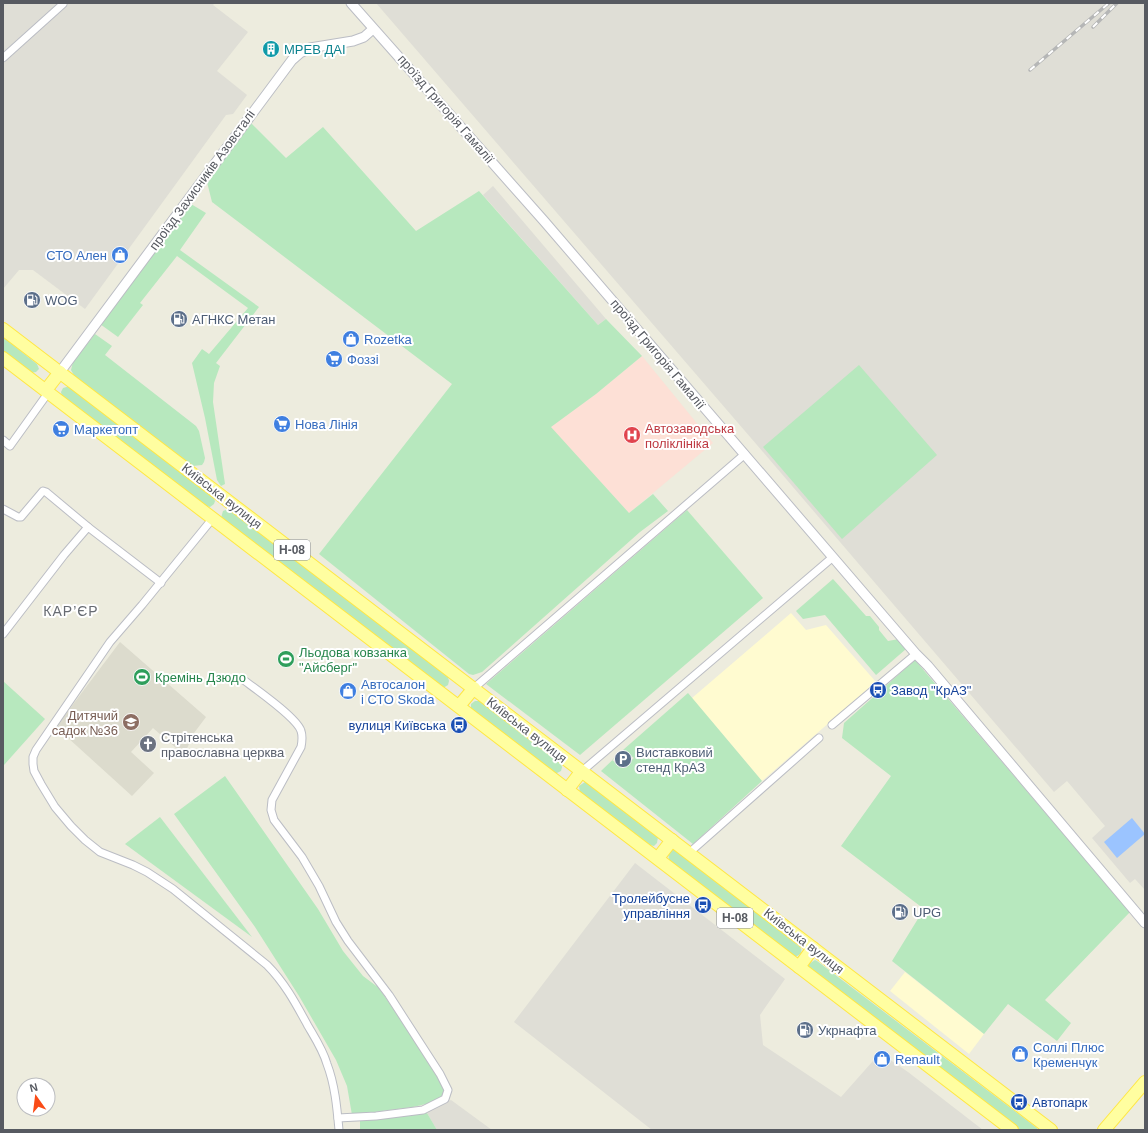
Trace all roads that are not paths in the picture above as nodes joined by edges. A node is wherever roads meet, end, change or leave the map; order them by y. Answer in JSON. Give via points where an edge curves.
{"nodes":[{"id":1,"x":351,"y":3,"type":"edge"},
{"id":2,"x":63,"y":4,"type":"edge"},
{"id":3,"x":373,"y":29,"type":"junction"},
{"id":4,"x":3,"y":58,"type":"edge"},
{"id":5,"x":3,"y":329,"type":"edge"},
{"id":6,"x":3,"y":358,"type":"edge"},
{"id":7,"x":60,"y":372,"type":"junction"},
{"id":8,"x":47,"y":392,"type":"junction"},
{"id":9,"x":3,"y":440,"type":"edge"},
{"id":10,"x":745,"y":454,"type":"junction"},
{"id":11,"x":226,"y":500,"type":"junction"},
{"id":12,"x":3,"y":509,"type":"edge"},
{"id":13,"x":213,"y":518,"type":"junction"},
{"id":14,"x":88,"y":527,"type":"junction"},
{"id":15,"x":833,"y":557,"type":"junction"},
{"id":16,"x":161,"y":583,"type":"junction"},
{"id":17,"x":3,"y":634,"type":"edge"},
{"id":18,"x":916,"y":654,"type":"junction"},
{"id":19,"x":245,"y":681,"type":"dead end"},
{"id":20,"x":474,"y":688,"type":"junction"},
{"id":21,"x":459,"y":706,"type":"junction"},
{"id":22,"x":832,"y":725,"type":"dead end"},
{"id":23,"x":819,"y":738,"type":"dead end"},
{"id":24,"x":581,"y":772,"type":"junction"},
{"id":25,"x":567,"y":790,"type":"junction"},
{"id":26,"x":672,"y":840,"type":"junction"},
{"id":27,"x":689,"y":853,"type":"junction"},
{"id":28,"x":658,"y":858,"type":"junction"},
{"id":29,"x":1145,"y":923,"type":"edge"},
{"id":30,"x":813,"y":948,"type":"junction"},
{"id":31,"x":798,"y":967,"type":"junction"},
{"id":32,"x":1145,"y":1082,"type":"edge"},
{"id":33,"x":338,"y":1118,"type":"junction"},
{"id":34,"x":339,"y":1130,"type":"edge"},
{"id":35,"x":1012,"y":1130,"type":"edge"},
{"id":36,"x":1051,"y":1130,"type":"edge"},
{"id":37,"x":1104,"y":1130,"type":"edge"}],
"edges":[{"from":1,"to":3,"type":"street","name":"проїзд Григорія Гамалії"},
{"from":2,"to":4,"type":"street"},
{"from":3,"to":7,"type":"street","name":"проїзд Захисників Азовсталі","via":[[364,37],[353,41],[310,48],[292,60]]},
{"from":3,"to":10,"type":"street","name":"проїзд Григорія Гамалії","via":[[544,220]]},
{"from":5,"to":7,"type":"main road","name":"Київська вулиця","number":"Н-08"},
{"from":6,"to":8,"type":"main road","name":"Київська вулиця","number":"Н-08"},
{"from":7,"to":8,"type":"main road"},
{"from":7,"to":11,"type":"main road","name":"Київська вулиця","number":"Н-08"},
{"from":8,"to":9,"type":"street","via":[[10,446]]},
{"from":8,"to":13,"type":"main road","name":"Київська вулиця","number":"Н-08"},
{"from":10,"to":15,"type":"street","name":"проїзд Григорія Гамалії"},
{"from":10,"to":20,"type":"street"},
{"from":11,"to":13,"type":"main road"},
{"from":11,"to":20,"type":"main road","name":"Київська вулиця","number":"Н-08"},
{"from":12,"to":14,"type":"street","via":[[18,517],[21,516],[43,491]]},
{"from":13,"to":16,"type":"street"},
{"from":13,"to":21,"type":"main road","name":"Київська вулиця","number":"Н-08"},
{"from":14,"to":16,"type":"street"},
{"from":14,"to":17,"type":"street"},
{"from":15,"to":18,"type":"street","name":"проїзд Григорія Гамалії"},
{"from":15,"to":24,"type":"street"},
{"from":16,"to":33,"type":"street","via":[[110,642],[36,750],[33,758],[34,771],[55,807],[85,840],[100,852],[148,872],[173,889],[278,976],[328,1064]]},
{"from":18,"to":22,"type":"street"},
{"from":18,"to":29,"type":"street","name":"проїзд Григорія Гамалії"},
{"from":19,"to":33,"type":"street","via":[[279,708],[302,732],[301,747],[272,800],[274,820],[302,857],[336,922],[389,995],[448,1090],[445,1098],[424,1110]]},
{"from":20,"to":21,"type":"main road"},
{"from":20,"to":24,"type":"main road","name":"Київська вулиця","number":"Н-08"},
{"from":21,"to":25,"type":"main road","name":"Київська вулиця","number":"Н-08"},
{"from":23,"to":27,"type":"street"},
{"from":24,"to":25,"type":"main road"},
{"from":24,"to":26,"type":"main road","name":"Київська вулиця","number":"Н-08"},
{"from":25,"to":28,"type":"main road","name":"Київська вулиця","number":"Н-08"},
{"from":26,"to":27,"type":"main road","name":"Київська вулиця","number":"Н-08"},
{"from":26,"to":28,"type":"main road"},
{"from":27,"to":30,"type":"main road","name":"Київська вулиця","number":"Н-08"},
{"from":28,"to":31,"type":"main road","name":"Київська вулиця","number":"Н-08"},
{"from":30,"to":31,"type":"main road"},
{"from":30,"to":36,"type":"main road","name":"Київська вулиця","number":"Н-08"},
{"from":31,"to":35,"type":"main road","name":"Київська вулиця","number":"Н-08"},
{"from":32,"to":37,"type":"main road"},
{"from":33,"to":34,"type":"street"}]}
